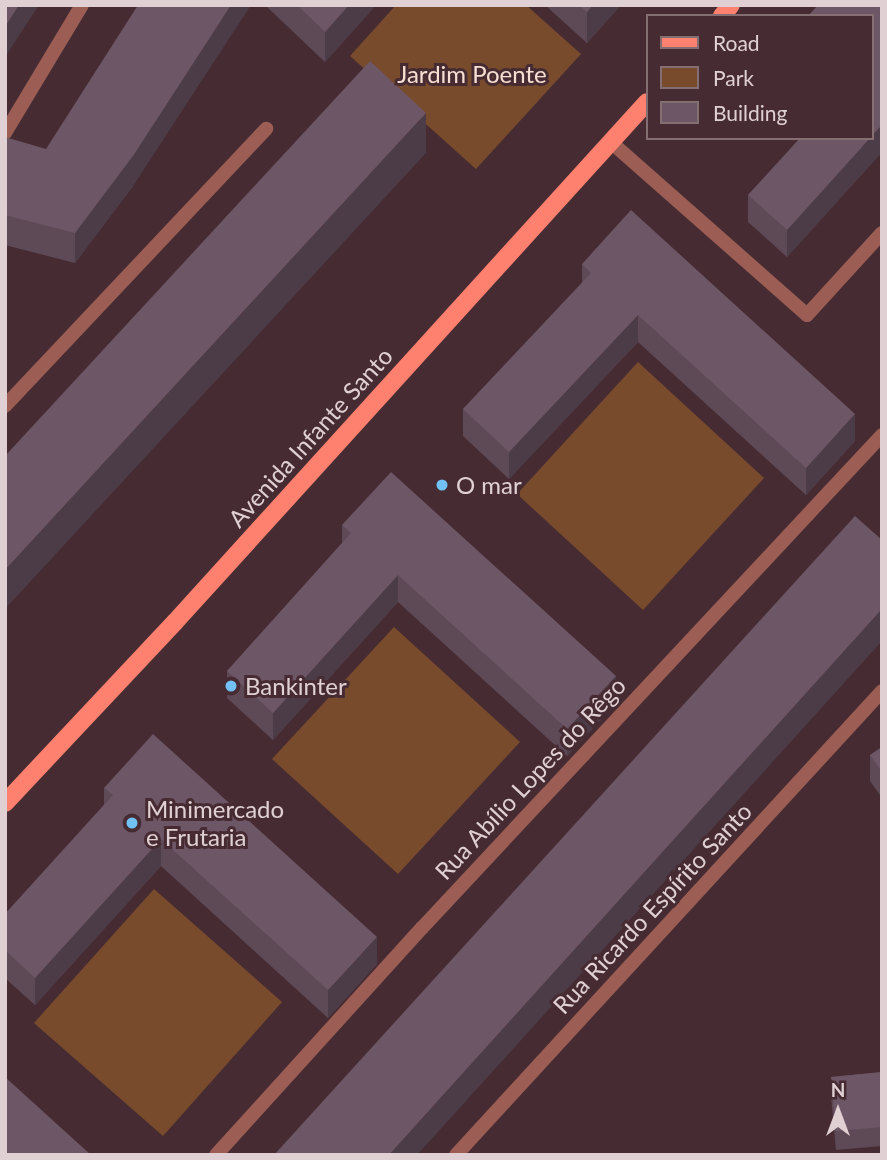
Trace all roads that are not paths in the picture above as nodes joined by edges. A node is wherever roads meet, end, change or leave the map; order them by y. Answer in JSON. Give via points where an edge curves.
{"nodes":[{"id":1,"x":82,"y":5,"type":"edge"},
{"id":2,"x":646,"y":103,"type":"edge"},
{"id":3,"x":265,"y":129,"type":"dead end"},
{"id":4,"x":5,"y":132,"type":"edge"},
{"id":5,"x":612,"y":143,"type":"junction"},
{"id":6,"x":882,"y":233,"type":"edge"},
{"id":7,"x":5,"y":406,"type":"edge"},
{"id":8,"x":882,"y":435,"type":"edge"},
{"id":9,"x":882,"y":691,"type":"edge"},
{"id":10,"x":5,"y":803,"type":"edge"},
{"id":11,"x":216,"y":1155,"type":"edge"},
{"id":12,"x":456,"y":1155,"type":"edge"}],
"edges":[{"from":1,"to":4,"type":"street"},
{"from":2,"to":5,"type":"main road","name":"Avenida Infante Santo"},
{"from":3,"to":7,"type":"street"},
{"from":5,"to":6,"type":"street","via":[[807,315]]},
{"from":5,"to":10,"type":"main road","name":"Avenida Infante Santo"},
{"from":8,"to":11,"type":"street","name":"Rua Abílio Lopes do Rêgo"},
{"from":9,"to":12,"type":"street","name":"Rua Ricardo Espírito Santo"}]}
